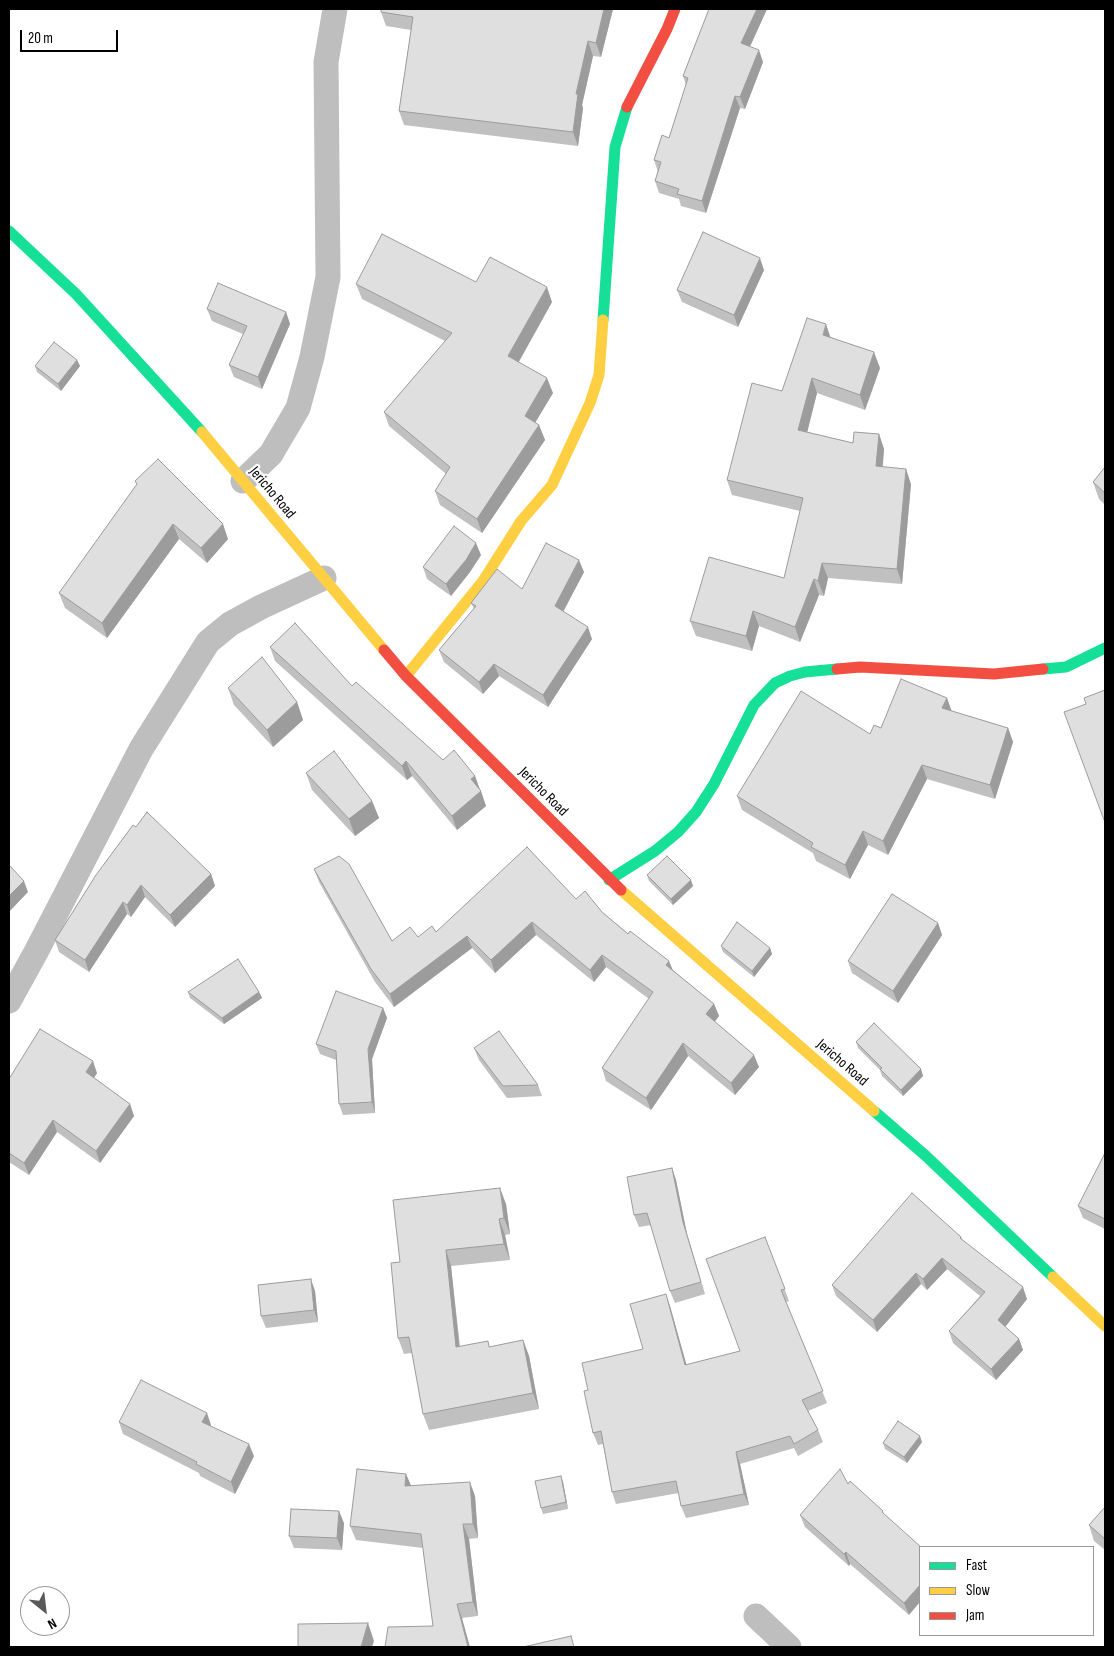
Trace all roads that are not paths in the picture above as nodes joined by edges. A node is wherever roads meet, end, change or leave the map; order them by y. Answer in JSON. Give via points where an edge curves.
{"nodes":[{"id":1,"x":335,"y":9,"type":"edge"},
{"id":2,"x":675,"y":9,"type":"edge"},
{"id":3,"x":9,"y":231,"type":"edge"},
{"id":4,"x":243,"y":481,"type":"junction"},
{"id":5,"x":324,"y":578,"type":"junction"},
{"id":6,"x":1105,"y":648,"type":"edge"},
{"id":7,"x":406,"y":676,"type":"junction"},
{"id":8,"x":609,"y":880,"type":"junction"},
{"id":9,"x":9,"y":1001,"type":"edge"},
{"id":10,"x":1105,"y":1326,"type":"edge"},
{"id":11,"x":756,"y":1616,"type":"dead end"},
{"id":12,"x":789,"y":1647,"type":"edge"}],
"edges":[{"from":1,"to":4,"type":"street","via":[[326,62],[328,277],[298,408],[271,454]]},
{"from":2,"to":7,"type":"street","via":[[628,102],[615,147],[598,374],[590,403],[552,485],[521,521],[482,581]]},
{"from":3,"to":4,"type":"street","name":"Jericho Road","via":[[76,294],[184,411]]},
{"from":4,"to":5,"type":"street","name":"Jericho Road"},
{"from":5,"to":7,"type":"street","name":"Jericho Road"},
{"from":5,"to":9,"type":"street","via":[[230,624],[208,642],[141,749]]},
{"from":6,"to":8,"type":"street","via":[[1066,667],[994,674],[860,667],[805,672],[783,680],[754,705],[696,812],[654,851]]},
{"from":7,"to":8,"type":"street","name":"Jericho Road"},
{"from":8,"to":10,"type":"street","name":"Jericho Road","via":[[926,1156]]},
{"from":11,"to":12,"type":"street"}]}
